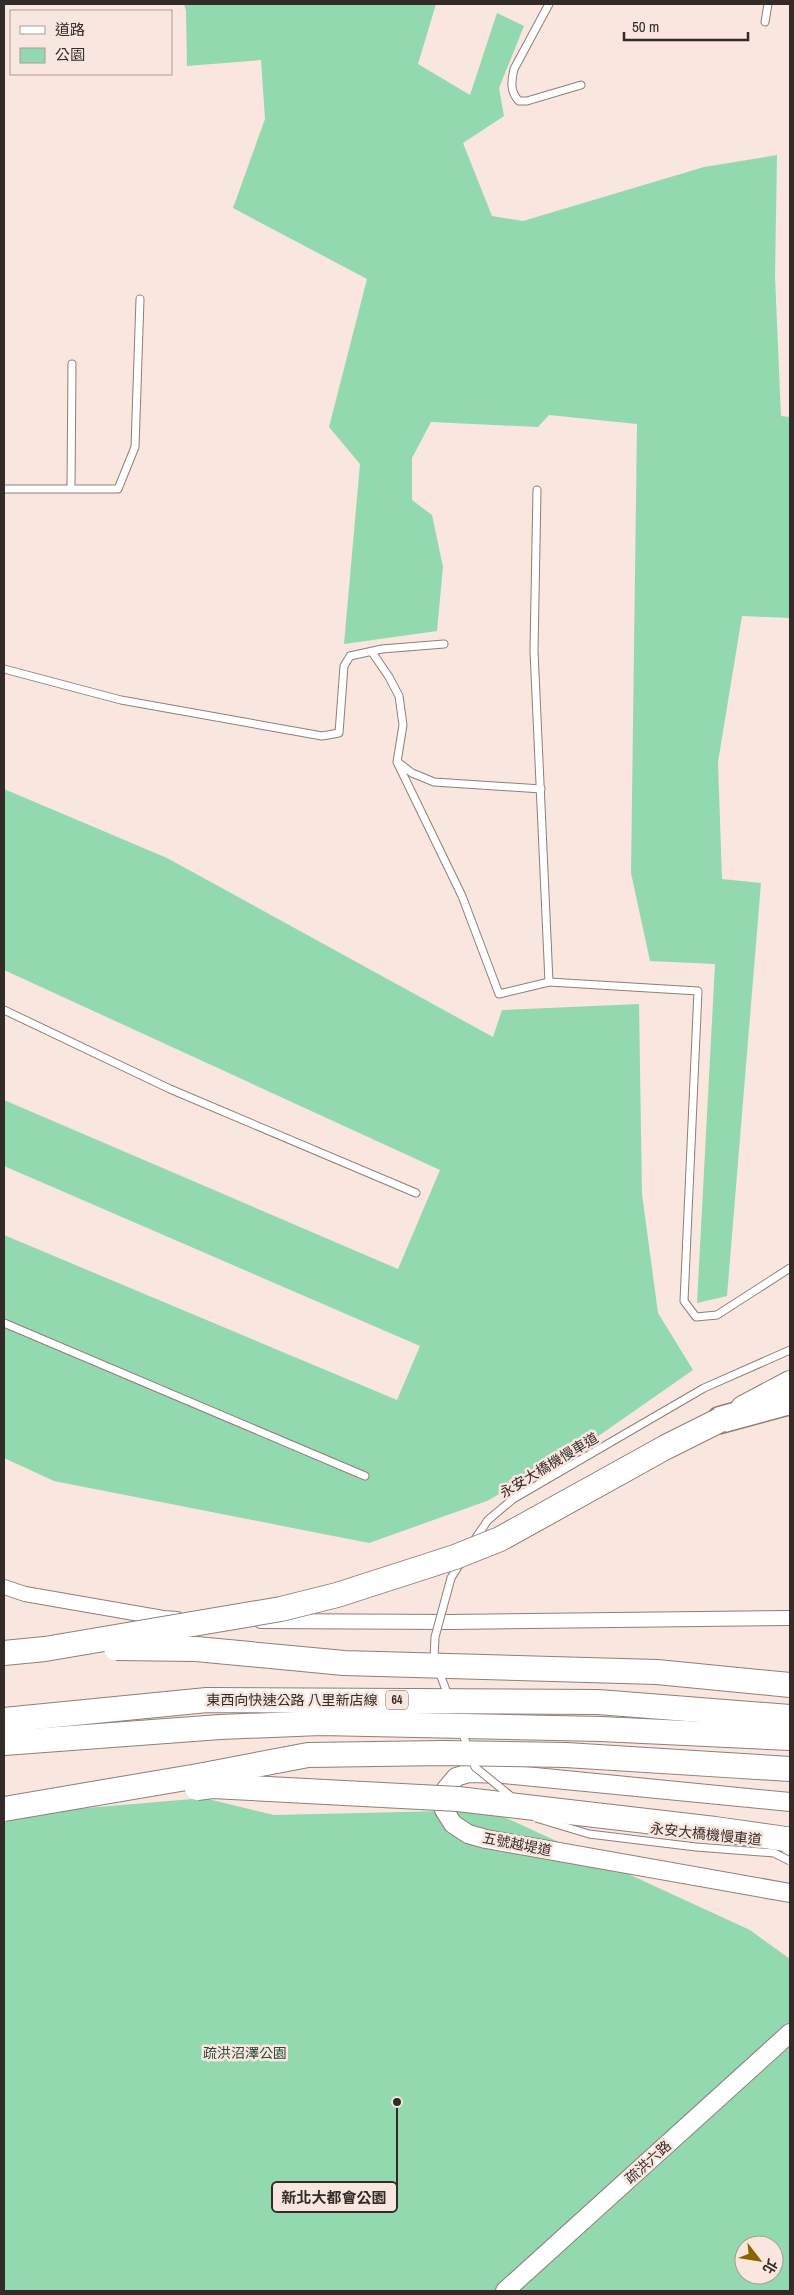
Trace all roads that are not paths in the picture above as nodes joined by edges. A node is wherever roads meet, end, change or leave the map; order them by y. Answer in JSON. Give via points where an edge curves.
{"nodes":[{"id":1,"x":549,"y":4,"type":"edge"},
{"id":2,"x":768,"y":4,"type":"edge"},
{"id":3,"x":764,"y":22,"type":"dead end"},
{"id":4,"x":581,"y":85,"type":"dead end"},
{"id":5,"x":140,"y":299,"type":"dead end"},
{"id":6,"x":72,"y":364,"type":"dead end"},
{"id":7,"x":71,"y":488,"type":"junction"},
{"id":8,"x":4,"y":489,"type":"edge"},
{"id":9,"x":537,"y":490,"type":"dead end"},
{"id":10,"x":444,"y":644,"type":"dead end"},
{"id":11,"x":372,"y":652,"type":"junction"},
{"id":12,"x":4,"y":669,"type":"edge"},
{"id":13,"x":397,"y":762,"type":"junction"},
{"id":14,"x":540,"y":789,"type":"junction"},
{"id":15,"x":549,"y":982,"type":"junction"},
{"id":16,"x":4,"y":1010,"type":"edge"},
{"id":17,"x":416,"y":1193,"type":"dead end"},
{"id":18,"x":790,"y":1268,"type":"edge"},
{"id":19,"x":4,"y":1323,"type":"edge"},
{"id":20,"x":790,"y":1350,"type":"edge"},
{"id":21,"x":790,"y":1383,"type":"edge"},
{"id":22,"x":790,"y":1401,"type":"edge"},
{"id":23,"x":720,"y":1420,"type":"junction"},
{"id":24,"x":365,"y":1476,"type":"dead end"},
{"id":25,"x":4,"y":1587,"type":"edge"},
{"id":26,"x":790,"y":1618,"type":"edge"},
{"id":27,"x":46,"y":1649,"type":"junction"},
{"id":28,"x":4,"y":1653,"type":"edge"},
{"id":29,"x":790,"y":1685,"type":"edge"},
{"id":30,"x":455,"y":1712,"type":"dead end"},
{"id":31,"x":790,"y":1716,"type":"edge"},
{"id":32,"x":4,"y":1720,"type":"edge"},
{"id":33,"x":458,"y":1722,"type":"dead end"},
{"id":34,"x":790,"y":1738,"type":"edge"},
{"id":35,"x":4,"y":1743,"type":"edge"},
{"id":36,"x":790,"y":1770,"type":"edge"},
{"id":37,"x":790,"y":1802,"type":"edge"},
{"id":38,"x":4,"y":1810,"type":"edge"},
{"id":39,"x":790,"y":1842,"type":"edge"},
{"id":40,"x":790,"y":1861,"type":"edge"},
{"id":41,"x":790,"y":1893,"type":"edge"},
{"id":42,"x":790,"y":2033,"type":"edge"},
{"id":43,"x":505,"y":2291,"type":"edge"}],
"edges":[{"from":1,"to":4,"type":"lane","via":[[514,69],[511,81],[514,97],[526,101]]},
{"from":2,"to":3,"type":"lane"},
{"from":5,"to":7,"type":"lane","via":[[136,447],[118,489]]},
{"from":6,"to":7,"type":"lane"},
{"from":7,"to":8,"type":"lane"},
{"from":9,"to":14,"type":"lane","via":[[534,651]]},
{"from":10,"to":11,"type":"lane"},
{"from":11,"to":12,"type":"lane","via":[[350,656],[344,666],[340,733],[322,736],[121,700]]},
{"from":11,"to":13,"type":"lane","via":[[399,696],[403,725]]},
{"from":13,"to":14,"type":"lane","via":[[412,773],[434,782]]},
{"from":13,"to":15,"type":"lane","via":[[462,896],[499,994]]},
{"from":14,"to":15,"type":"lane"},
{"from":15,"to":18,"type":"lane","via":[[698,991],[684,1301],[696,1317],[716,1315]]},
{"from":16,"to":17,"type":"lane","via":[[170,1089]]},
{"from":19,"to":24,"type":"lane"},
{"from":20,"to":30,"type":"lane","name":"永安大橋機慢車道","bridge":true,"via":[[704,1388],[513,1499],[488,1520],[451,1578],[435,1637],[434,1658]]},
{"from":21,"to":23,"type":"highway"},
{"from":22,"to":23,"type":"highway"},
{"from":23,"to":27,"type":"highway","bridge":true,"via":[[500,1539],[455,1557],[337,1595],[281,1609]]},
{"from":25,"to":26,"type":"street","via":[[25,1594],[163,1618],[316,1622]]},
{"from":27,"to":28,"type":"highway","bridge":true},
{"from":27,"to":29,"type":"highway","bridge":true,"via":[[196,1649],[344,1664],[657,1672]]},
{"from":31,"to":32,"type":"highway","name":"東西向快速公路 八里新店線","number":"64","bridge":true,"via":[[598,1702],[207,1700]]},
{"from":33,"to":40,"type":"lane","name":"永安大橋機慢車道","bridge":true,"via":[[475,1767],[538,1820],[589,1834],[774,1853]]},
{"from":34,"to":35,"type":"highway","name":"東西向快速公路 八里新店線","number":"64","bridge":true,"via":[[601,1729],[321,1723]]},
{"from":36,"to":38,"type":"highway","bridge":true,"via":[[566,1756],[443,1753],[308,1755]]},
{"from":37,"to":41,"type":"street","name":"五號越堤道","via":[[469,1773],[456,1777],[446,1789],[444,1810],[453,1824],[486,1840]]},
{"from":38,"to":39,"type":"highway","bridge":true,"via":[[212,1786],[458,1799],[715,1829]]},
{"from":42,"to":43,"type":"street","name":"疏洪六路"}]}
